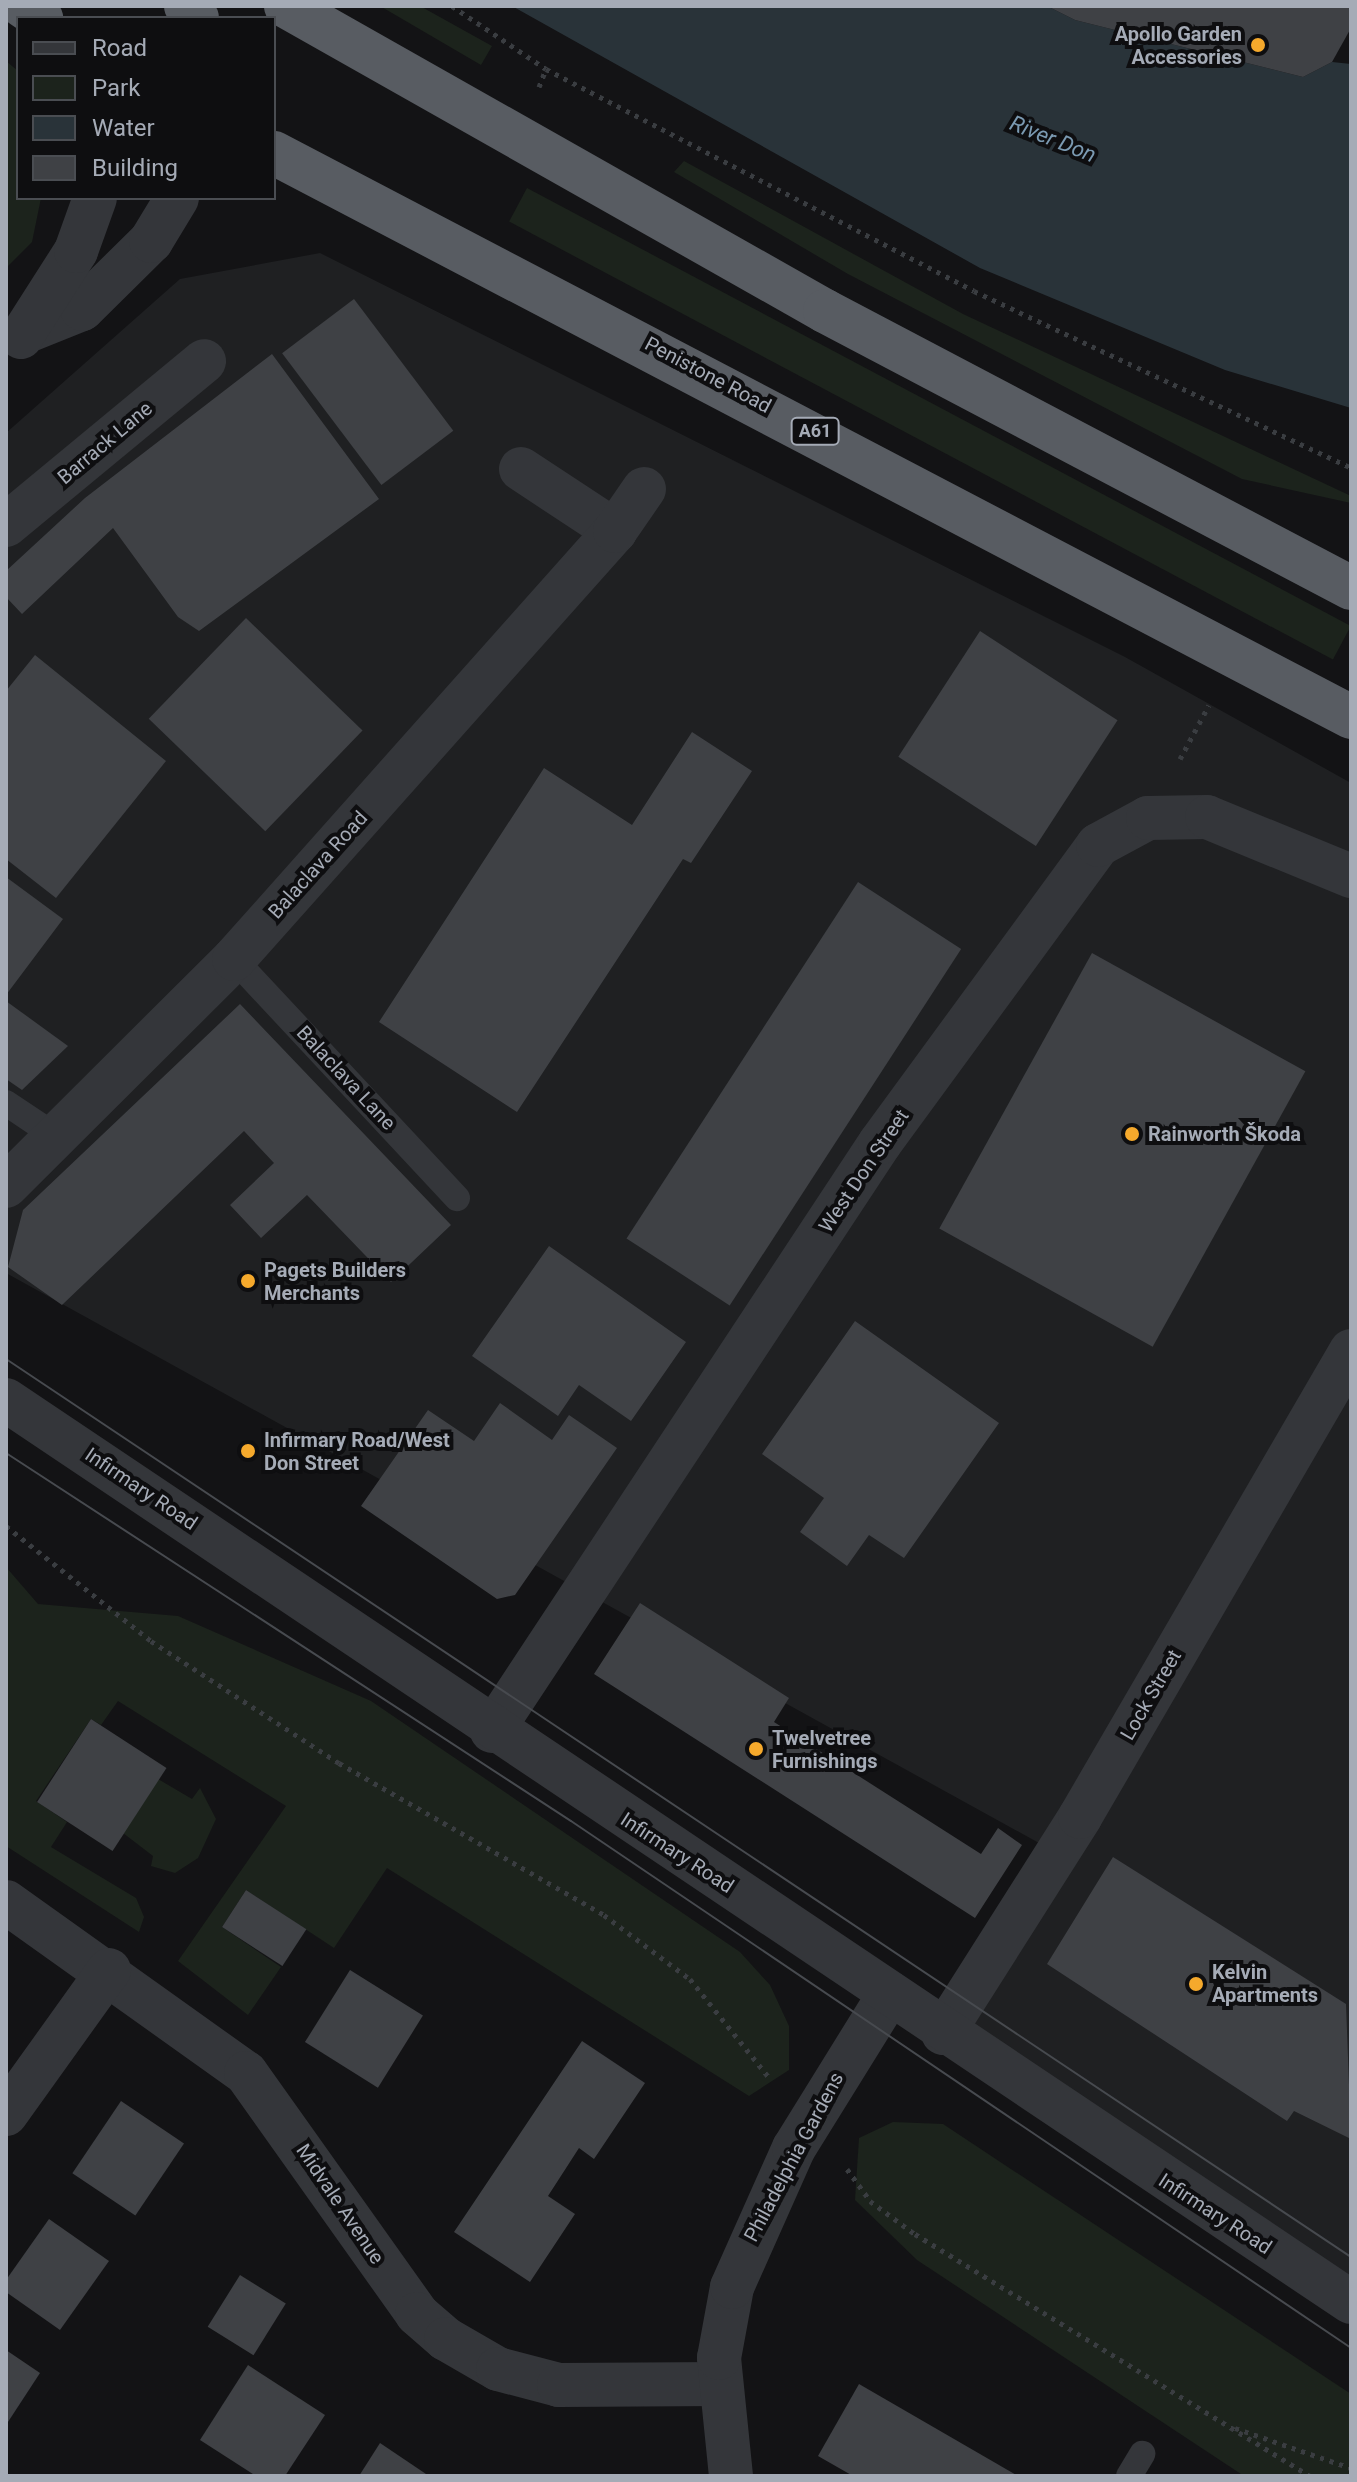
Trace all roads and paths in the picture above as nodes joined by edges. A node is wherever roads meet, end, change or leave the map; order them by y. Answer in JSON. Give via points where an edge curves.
{"nodes":[{"id":1,"x":286,"y":6,"type":"edge"},
{"id":2,"x":452,"y":6,"type":"edge"},
{"id":3,"x":276,"y":154,"type":"edge"},
{"id":4,"x":94,"y":200,"type":"edge"},
{"id":5,"x":176,"y":200,"type":"edge"},
{"id":6,"x":16,"y":342,"type":"edge"},
{"id":7,"x":204,"y":361,"type":"dead end"},
{"id":8,"x":1351,"y":468,"type":"edge"},
{"id":9,"x":521,"y":469,"type":"dead end"},
{"id":10,"x":644,"y":489,"type":"dead end"},
{"id":11,"x":6,"y":525,"type":"edge"},
{"id":12,"x":615,"y":531,"type":"junction"},
{"id":13,"x":1351,"y":588,"type":"edge"},
{"id":14,"x":1237,"y":655,"type":"junction"},
{"id":15,"x":1351,"y":717,"type":"edge"},
{"id":16,"x":1148,"y":818,"type":"junction"},
{"id":17,"x":1351,"y":876,"type":"edge"},
{"id":18,"x":234,"y":959,"type":"junction"},
{"id":19,"x":6,"y":1103,"type":"edge"},
{"id":20,"x":60,"y":1139,"type":"junction"},
{"id":21,"x":6,"y":1186,"type":"edge"},
{"id":22,"x":457,"y":1198,"type":"dead end"},
{"id":23,"x":1351,"y":1351,"type":"edge"},
{"id":24,"x":6,"y":1400,"type":"edge"},
{"id":25,"x":6,"y":1526,"type":"edge"},
{"id":26,"x":492,"y":1731,"type":"junction"},
{"id":27,"x":6,"y":1902,"type":"edge"},
{"id":28,"x":109,"y":1970,"type":"junction"},
{"id":29,"x":890,"y":1993,"type":"junction"},
{"id":30,"x":943,"y":2033,"type":"junction"},
{"id":31,"x":6,"y":2114,"type":"edge"},
{"id":32,"x":794,"y":2148,"type":"junction"},
{"id":33,"x":1351,"y":2302,"type":"edge"},
{"id":34,"x":720,"y":2384,"type":"junction"},
{"id":35,"x":1224,"y":2424,"type":"junction"},
{"id":36,"x":1351,"y":2468,"type":"edge"},
{"id":37,"x":731,"y":2476,"type":"edge"},
{"id":38,"x":1310,"y":2476,"type":"edge"}],
"edges":[{"from":1,"to":13,"type":"highway","via":[[825,311]]},
{"from":2,"to":8,"type":"path","via":[[546,69],[974,291]]},
{"from":3,"to":14,"type":"highway","name":"Penistone Road","number":"A61"},
{"from":4,"to":6,"type":"street","via":[[76,251]]},
{"from":5,"to":6,"type":"street","via":[[151,241],[82,309]]},
{"from":7,"to":11,"type":"street","name":"Barrack Lane"},
{"from":9,"to":12,"type":"street"},
{"from":10,"to":12,"type":"street","name":"Balaclava Road"},
{"from":12,"to":18,"type":"street","name":"Balaclava Road"},
{"from":14,"to":15,"type":"highway","name":"Penistone Road","number":"A61"},
{"from":14,"to":16,"type":"path"},
{"from":16,"to":17,"type":"street","name":"West Don Street","via":[[1207,817]]},
{"from":16,"to":26,"type":"street","name":"West Don Street","via":[[1098,845],[880,1143]]},
{"from":18,"to":20,"type":"street","name":"Balaclava Road"},
{"from":18,"to":22,"type":"lane","name":"Balaclava Lane"},
{"from":19,"to":20,"type":"lane"},
{"from":20,"to":21,"type":"street","name":"Balaclava Road"},
{"from":23,"to":30,"type":"street","name":"Lock Street","via":[[1080,1817]]},
{"from":24,"to":26,"type":"street","name":"Infirmary Road"},
{"from":25,"to":32,"type":"path","via":[[151,1641],[339,1763],[604,1915],[690,1979],[778,2089]]},
{"from":26,"to":29,"type":"street","name":"Infirmary Road"},
{"from":27,"to":28,"type":"street","name":"Midvale Avenue"},
{"from":28,"to":31,"type":"street"},
{"from":28,"to":34,"type":"street","name":"Midvale Avenue","via":[[246,2073],[417,2314],[446,2339],[498,2369],[559,2385]]},
{"from":29,"to":30,"type":"street","name":"Infirmary Road"},
{"from":29,"to":32,"type":"street","name":"Philadelphia Gardens"},
{"from":30,"to":33,"type":"street","name":"Infirmary Road"},
{"from":32,"to":34,"type":"street","name":"Philadelphia Gardens","via":[[732,2287]]},
{"from":32,"to":35,"type":"path","via":[[846,2168],[870,2201],[915,2234]]},
{"from":34,"to":37,"type":"street","name":"Philadelphia Gardens"},
{"from":35,"to":36,"type":"path"},
{"from":35,"to":38,"type":"path"}]}
